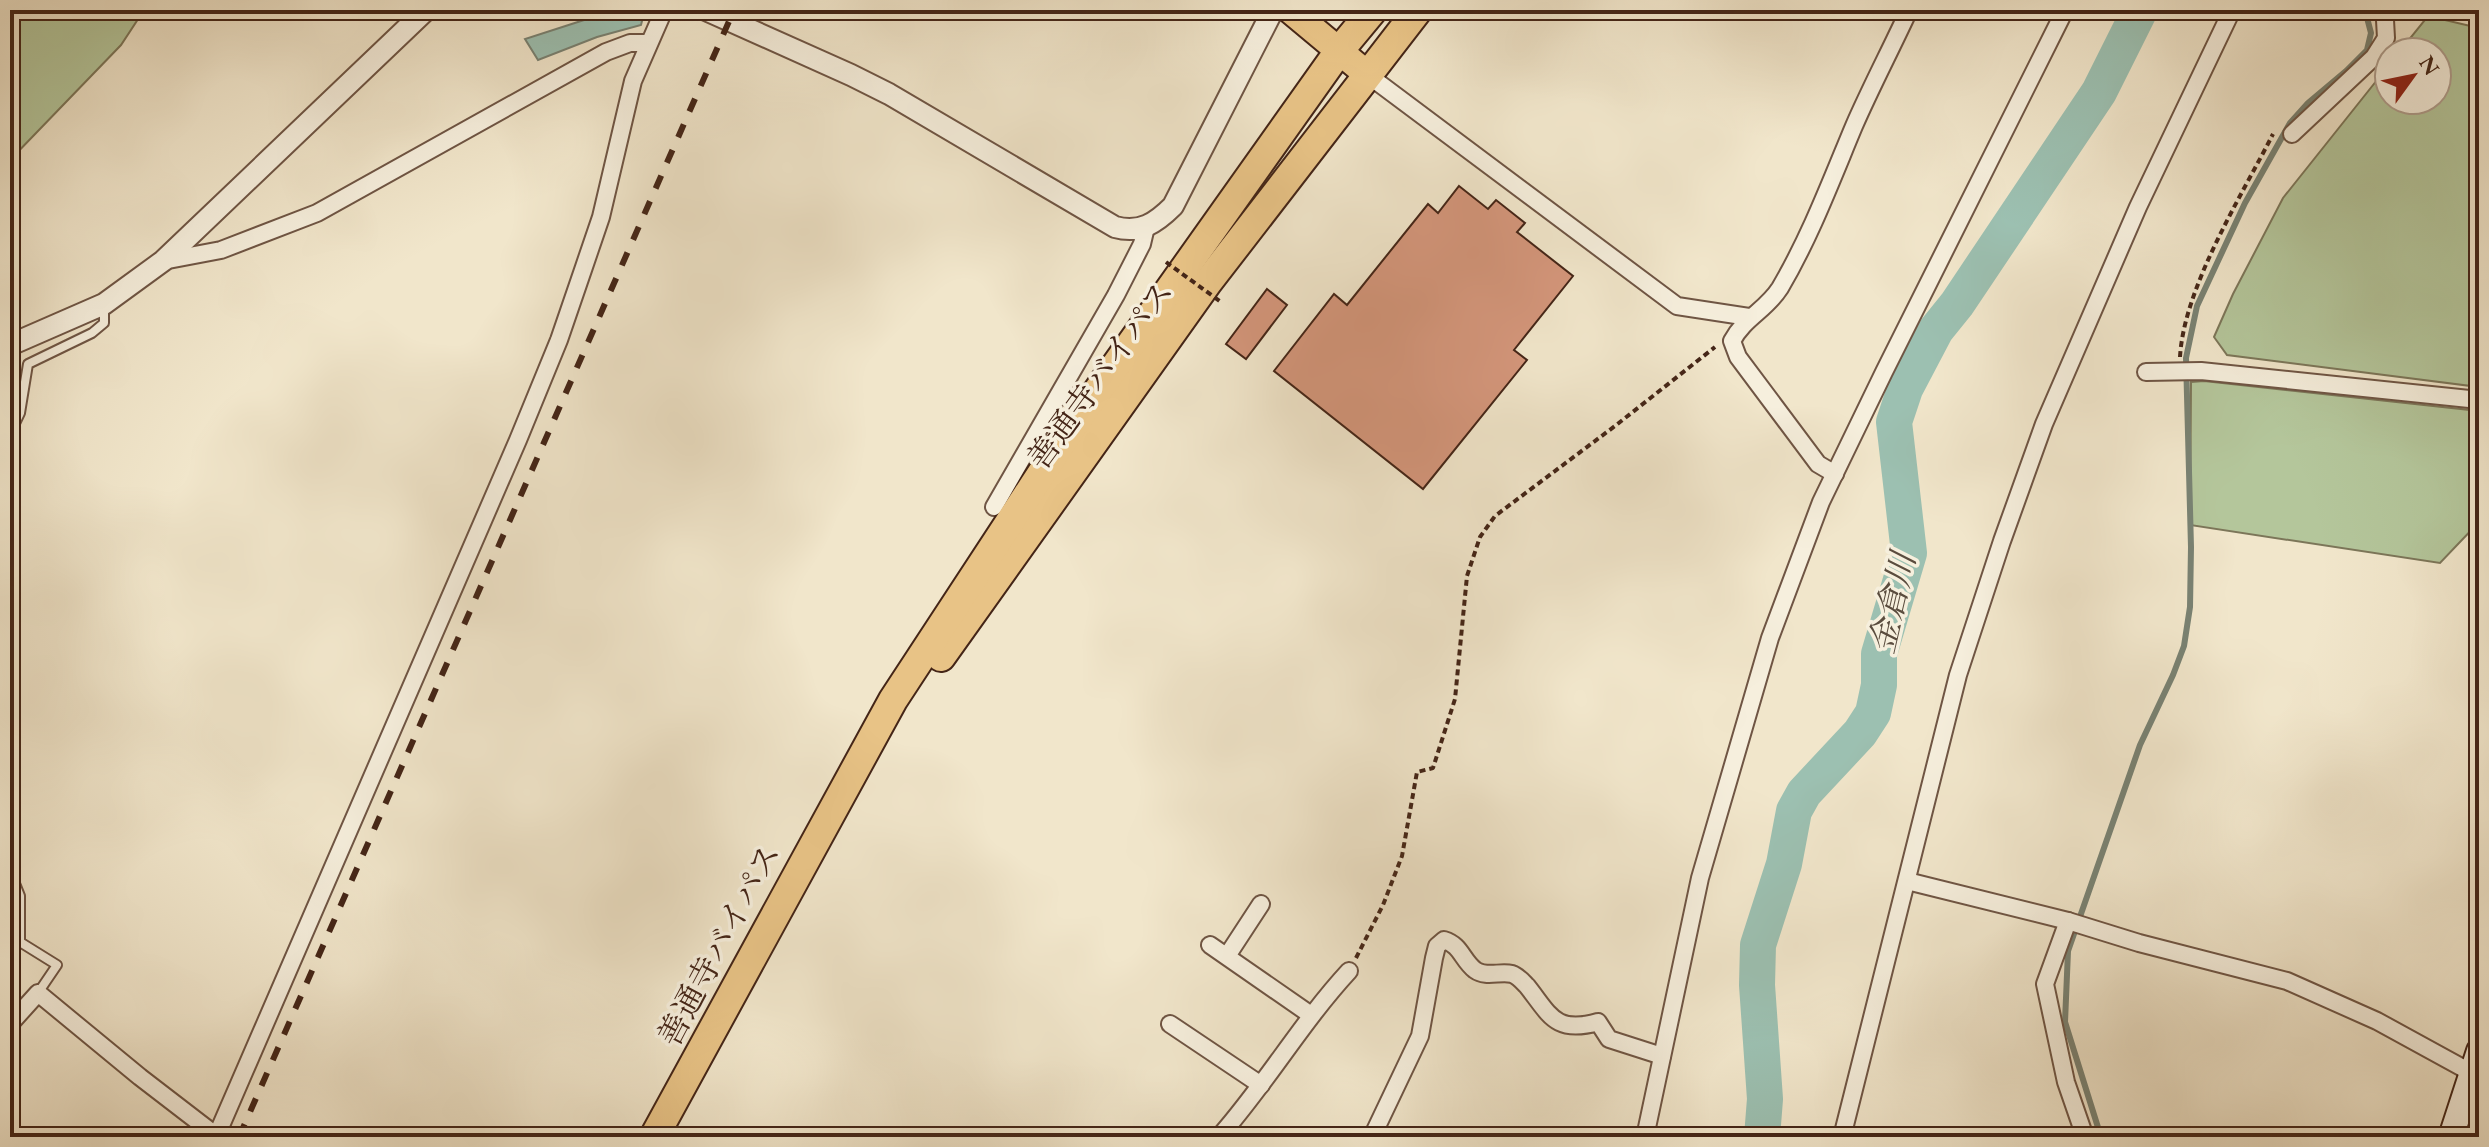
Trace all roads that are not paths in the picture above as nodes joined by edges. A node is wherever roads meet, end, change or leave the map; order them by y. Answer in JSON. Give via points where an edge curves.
{"nodes":[{"id":1,"x":426,"y":10,"type":"edge"},
{"id":2,"x":664,"y":10,"type":"edge"},
{"id":3,"x":706,"y":10,"type":"edge"},
{"id":4,"x":1273,"y":10,"type":"edge"},
{"id":5,"x":1290,"y":10,"type":"edge"},
{"id":6,"x":1373,"y":10,"type":"edge"},
{"id":7,"x":1418,"y":10,"type":"edge"},
{"id":8,"x":1909,"y":10,"type":"edge"},
{"id":9,"x":2065,"y":10,"type":"edge"},
{"id":10,"x":2232,"y":10,"type":"edge"},
{"id":11,"x":2387,"y":13,"type":"edge"},
{"id":12,"x":648,"y":43,"type":"junction"},
{"id":13,"x":1339,"y":51,"type":"junction"},
{"id":14,"x":1368,"y":75,"type":"junction"},
{"id":15,"x":2284,"y":134,"type":"road end"},
{"id":16,"x":1146,"y":227,"type":"junction"},
{"id":17,"x":163,"y":261,"type":"junction"},
{"id":18,"x":104,"y":304,"type":"junction"},
{"id":19,"x":1744,"y":323,"type":"junction"},
{"id":20,"x":10,"y":345,"type":"edge"},
{"id":21,"x":2146,"y":372,"type":"dead end"},
{"id":22,"x":2479,"y":400,"type":"edge"},
{"id":23,"x":10,"y":434,"type":"edge"},
{"id":24,"x":1835,"y":474,"type":"junction"},
{"id":25,"x":994,"y":507,"type":"dead end"},
{"id":26,"x":844,"y":785,"type":"junction"},
{"id":27,"x":10,"y":871,"type":"edge"},
{"id":28,"x":1907,"y":881,"type":"junction"},
{"id":29,"x":1261,"y":904,"type":"dead end"},
{"id":30,"x":2074,"y":923,"type":"junction"},
{"id":31,"x":1210,"y":945,"type":"dead end"},
{"id":32,"x":1227,"y":956,"type":"junction"},
{"id":33,"x":1349,"y":971,"type":"road end"},
{"id":34,"x":38,"y":993,"type":"junction"},
{"id":35,"x":1311,"y":1015,"type":"junction"},
{"id":36,"x":10,"y":1024,"type":"edge"},
{"id":37,"x":1170,"y":1024,"type":"dead end"},
{"id":38,"x":1662,"y":1056,"type":"junction"},
{"id":39,"x":2476,"y":1062,"type":"edge"},
{"id":40,"x":1261,"y":1085,"type":"junction"},
{"id":41,"x":217,"y":1136,"type":"edge"},
{"id":42,"x":654,"y":1137,"type":"edge"},
{"id":43,"x":1219,"y":1137,"type":"edge"},
{"id":44,"x":1372,"y":1137,"type":"edge"},
{"id":45,"x":1645,"y":1137,"type":"edge"},
{"id":46,"x":1842,"y":1137,"type":"edge"},
{"id":47,"x":2085,"y":1137,"type":"edge"},
{"id":48,"x":2451,"y":1137,"type":"edge"}],
"edges":[{"from":1,"to":17,"type":"street"},
{"from":2,"to":12,"type":"street"},
{"from":3,"to":16,"type":"street","via":[[914,108],[1115,227]]},
{"from":4,"to":16,"type":"street","via":[[1173,206]]},
{"from":5,"to":13,"type":"main road"},
{"from":6,"to":13,"type":"highway","name":"善通寺バイパス"},
{"from":7,"to":14,"type":"highway","name":"善通寺バイパス"},
{"from":8,"to":19,"type":"street","via":[[1802,248],[1778,291]]},
{"from":9,"to":24,"type":"street"},
{"from":10,"to":28,"type":"street","via":[[2138,207],[2044,424],[1958,675]]},
{"from":11,"to":15,"type":"street","via":[[2386,38],[2374,57]]},
{"from":12,"to":17,"type":"street","via":[[606,52],[317,213],[221,250]]},
{"from":12,"to":41,"type":"street","via":[[633,81],[601,217],[559,340]]},
{"from":13,"to":14,"type":"main road"},
{"from":13,"to":26,"type":"highway","name":"善通寺バイパス","via":[[1072,427],[900,688]]},
{"from":14,"to":19,"type":"street","via":[[1677,306]]},
{"from":14,"to":26,"type":"highway","name":"善通寺バイパス","via":[[1208,282]]},
{"from":16,"to":25,"type":"street","via":[[1116,295]]},
{"from":17,"to":18,"type":"street"},
{"from":18,"to":20,"type":"street"},
{"from":18,"to":23,"type":"lane","via":[[104,323],[92,333],[28,364],[20,413]]},
{"from":19,"to":24,"type":"street","via":[[1732,341],[1738,357],[1818,464]]},
{"from":21,"to":22,"type":"street","via":[[2185,371]]},
{"from":24,"to":38,"type":"street","via":[[1770,638],[1700,878]]},
{"from":26,"to":42,"type":"highway","name":"善通寺バイパス"},
{"from":27,"to":34,"type":"lane","via":[[20,896],[20,942],[57,965]]},
{"from":28,"to":30,"type":"street"},
{"from":28,"to":46,"type":"street"},
{"from":29,"to":32,"type":"street"},
{"from":30,"to":39,"type":"street","via":[[2287,981]]},
{"from":30,"to":47,"type":"street","via":[[2045,984],[2066,1082]]},
{"from":31,"to":32,"type":"street"},
{"from":32,"to":35,"type":"street"},
{"from":33,"to":35,"type":"street"},
{"from":34,"to":36,"type":"street"},
{"from":34,"to":41,"type":"street"},
{"from":35,"to":40,"type":"street"},
{"from":37,"to":40,"type":"street"},
{"from":38,"to":44,"type":"street","via":[[1609,1039],[1598,1022],[1584,1026],[1550,1017],[1520,979],[1479,973],[1454,943],[1444,940],[1434,958],[1420,1036]]},
{"from":38,"to":45,"type":"street"},
{"from":39,"to":48,"type":"main road"},
{"from":40,"to":43,"type":"street"}]}
